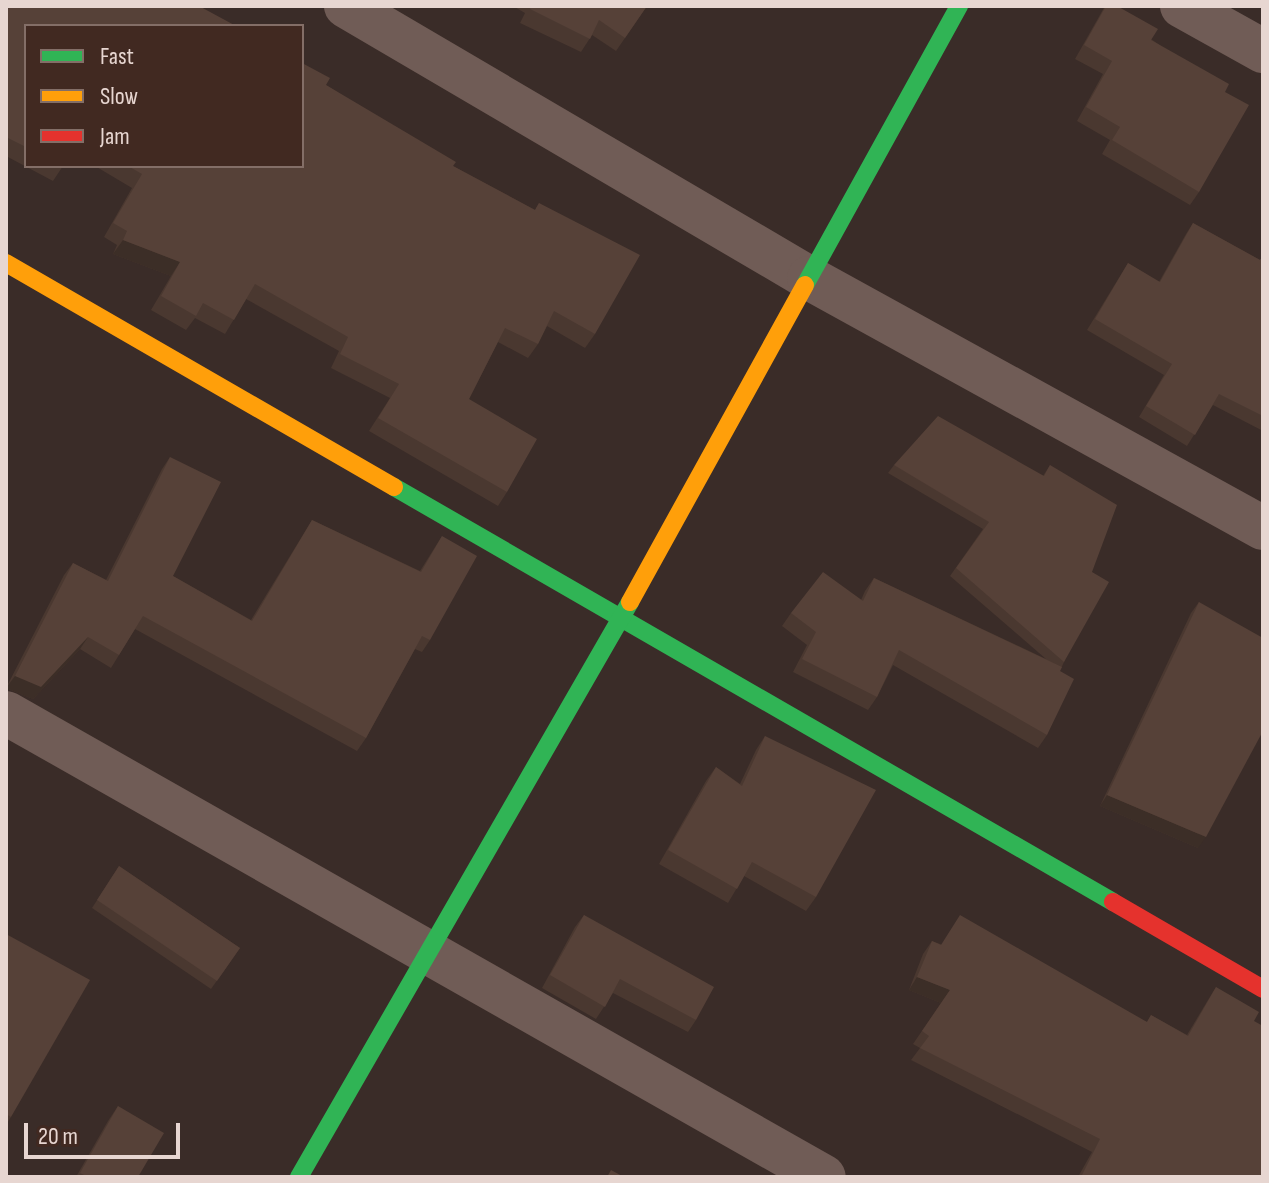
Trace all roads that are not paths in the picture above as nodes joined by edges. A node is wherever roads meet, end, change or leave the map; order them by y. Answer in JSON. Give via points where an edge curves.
{"nodes":[{"id":1,"x":346,"y":6,"type":"edge"},
{"id":2,"x":959,"y":6,"type":"edge"},
{"id":3,"x":1182,"y":6,"type":"edge"},
{"id":4,"x":1263,"y":51,"type":"edge"},
{"id":5,"x":6,"y":263,"type":"edge"},
{"id":6,"x":809,"y":278,"type":"junction"},
{"id":7,"x":1263,"y":528,"type":"edge"},
{"id":8,"x":622,"y":616,"type":"junction"},
{"id":9,"x":6,"y":713,"type":"edge"},
{"id":10,"x":428,"y":948,"type":"junction"},
{"id":11,"x":1263,"y":989,"type":"edge"},
{"id":12,"x":299,"y":1177,"type":"edge"},
{"id":13,"x":824,"y":1177,"type":"edge"}],
"edges":[{"from":1,"to":6,"type":"street"},
{"from":2,"to":6,"type":"street"},
{"from":3,"to":4,"type":"street"},
{"from":5,"to":8,"type":"street"},
{"from":6,"to":7,"type":"street"},
{"from":6,"to":8,"type":"street"},
{"from":8,"to":10,"type":"street"},
{"from":8,"to":11,"type":"street"},
{"from":9,"to":10,"type":"street"},
{"from":10,"to":12,"type":"street"},
{"from":10,"to":13,"type":"street"}]}
